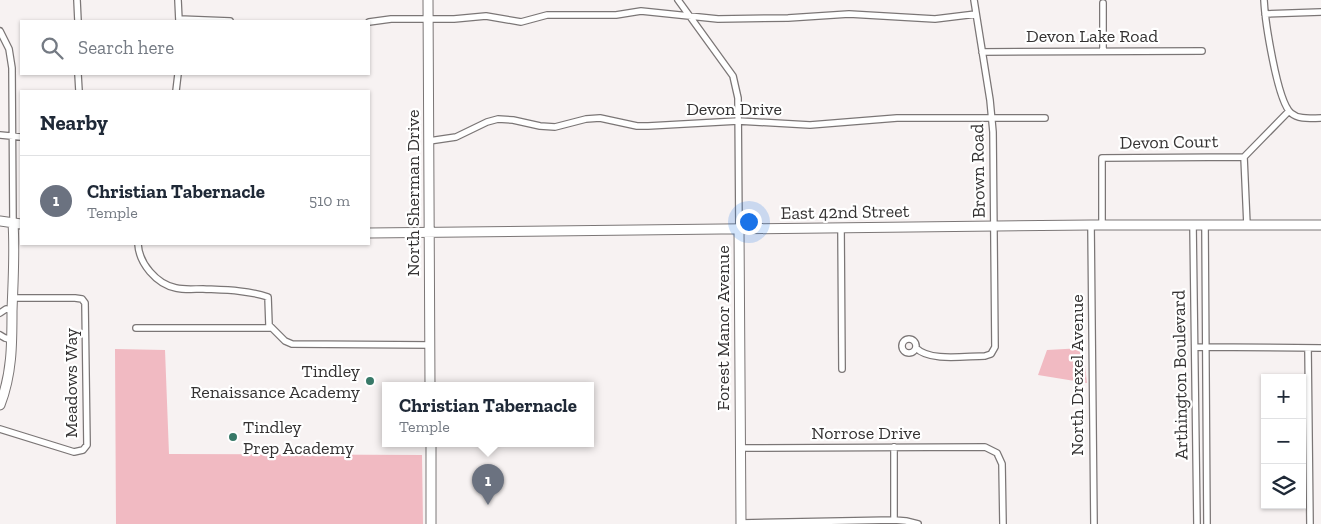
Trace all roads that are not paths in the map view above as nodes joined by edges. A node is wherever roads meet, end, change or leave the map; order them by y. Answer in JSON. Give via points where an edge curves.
{"nodes":[{"id":1,"x":77,"y":0,"type":"edge"},
{"id":2,"x":178,"y":0,"type":"edge"},
{"id":3,"x":428,"y":0,"type":"edge"},
{"id":4,"x":678,"y":0,"type":"edge"},
{"id":5,"x":974,"y":0,"type":"edge"},
{"id":6,"x":1264,"y":0,"type":"edge"},
{"id":7,"x":1103,"y":3,"type":"dead end"},
{"id":8,"x":1321,"y":12,"type":"edge"},
{"id":9,"x":976,"y":14,"type":"junction"},
{"id":10,"x":1265,"y":14,"type":"junction"},
{"id":11,"x":689,"y":16,"type":"junction"},
{"id":12,"x":428,"y":19,"type":"junction"},
{"id":13,"x":78,"y":20,"type":"edge"},
{"id":14,"x":179,"y":20,"type":"edge"},
{"id":15,"x":370,"y":22,"type":"edge"},
{"id":16,"x":0,"y":30,"type":"edge"},
{"id":17,"x":1103,"y":51,"type":"junction"},
{"id":18,"x":1202,"y":51,"type":"dead end"},
{"id":19,"x":982,"y":52,"type":"junction"},
{"id":20,"x":78,"y":75,"type":"edge"},
{"id":21,"x":178,"y":75,"type":"edge"},
{"id":22,"x":79,"y":90,"type":"edge"},
{"id":23,"x":176,"y":90,"type":"edge"},
{"id":24,"x":1289,"y":111,"type":"junction"},
{"id":25,"x":992,"y":118,"type":"junction"},
{"id":26,"x":1045,"y":118,"type":"dead end"},
{"id":27,"x":1321,"y":118,"type":"edge"},
{"id":28,"x":738,"y":121,"type":"junction"},
{"id":29,"x":0,"y":135,"type":"edge"},
{"id":30,"x":13,"y":136,"type":"junction"},
{"id":31,"x":20,"y":137,"type":"edge"},
{"id":32,"x":429,"y":141,"type":"junction"},
{"id":33,"x":1244,"y":156,"type":"junction"},
{"id":34,"x":0,"y":221,"type":"edge"},
{"id":35,"x":17,"y":223,"type":"edge"},
{"id":36,"x":1091,"y":225,"type":"junction"},
{"id":37,"x":1102,"y":225,"type":"junction"},
{"id":38,"x":1193,"y":225,"type":"junction"},
{"id":39,"x":1205,"y":225,"type":"junction"},
{"id":40,"x":1247,"y":225,"type":"junction"},
{"id":41,"x":1321,"y":225,"type":"edge"},
{"id":42,"x":994,"y":226,"type":"junction"},
{"id":43,"x":841,"y":228,"type":"junction"},
{"id":44,"x":739,"y":230,"type":"junction"},
{"id":45,"x":370,"y":233,"type":"edge"},
{"id":46,"x":430,"y":233,"type":"junction"},
{"id":47,"x":138,"y":245,"type":"edge"},
{"id":48,"x":13,"y":298,"type":"junction"},
{"id":49,"x":12,"y":310,"type":"junction"},
{"id":50,"x":0,"y":313,"type":"edge"},
{"id":51,"x":136,"y":328,"type":"dead end"},
{"id":52,"x":271,"y":328,"type":"junction"},
{"id":53,"x":0,"y":335,"type":"edge"},
{"id":54,"x":12,"y":340,"type":"junction"},
{"id":55,"x":430,"y":345,"type":"junction"},
{"id":56,"x":1196,"y":347,"type":"junction"},
{"id":57,"x":1205,"y":347,"type":"junction"},
{"id":58,"x":916,"y":348,"type":"dead end"},
{"id":59,"x":1308,"y":348,"type":"junction"},
{"id":60,"x":1321,"y":348,"type":"edge"},
{"id":61,"x":842,"y":369,"type":"dead end"},
{"id":62,"x":430,"y":382,"type":"edge"},
{"id":63,"x":0,"y":405,"type":"edge"},
{"id":64,"x":0,"y":429,"type":"edge"},
{"id":65,"x":431,"y":447,"type":"edge"},
{"id":66,"x":740,"y":448,"type":"junction"},
{"id":67,"x":894,"y":448,"type":"junction"},
{"id":68,"x":894,"y":520,"type":"junction"},
{"id":69,"x":431,"y":524,"type":"edge"},
{"id":70,"x":741,"y":524,"type":"edge"},
{"id":71,"x":918,"y":524,"type":"edge"},
{"id":72,"x":1003,"y":524,"type":"edge"},
{"id":73,"x":1094,"y":524,"type":"edge"},
{"id":74,"x":1197,"y":524,"type":"edge"},
{"id":75,"x":1207,"y":524,"type":"edge"},
{"id":76,"x":1310,"y":524,"type":"edge"}],
"edges":[{"from":1,"to":13,"type":"street"},
{"from":2,"to":14,"type":"street"},
{"from":3,"to":12,"type":"street","name":"North Sherman Drive"},
{"from":4,"to":11,"type":"street","name":"Forest Manor Avenue"},
{"from":5,"to":9,"type":"street","name":"Brown Road"},
{"from":6,"to":10,"type":"street"},
{"from":7,"to":17,"type":"street"},
{"from":8,"to":10,"type":"street"},
{"from":9,"to":11,"type":"street","via":[[935,19],[864,14],[718,19]]},
{"from":9,"to":19,"type":"street","name":"Brown Road"},
{"from":10,"to":24,"type":"street","via":[[1273,62]]},
{"from":11,"to":12,"type":"street","via":[[641,11],[616,15],[547,15],[521,22],[486,16]]},
{"from":11,"to":28,"type":"street","name":"Forest Manor Avenue","via":[[733,76],[738,98]]},
{"from":12,"to":15,"type":"street"},
{"from":12,"to":32,"type":"street","name":"North Sherman Drive"},
{"from":16,"to":30,"type":"street","via":[[12,65]]},
{"from":17,"to":18,"type":"street","name":"Devon Lake Road"},
{"from":17,"to":19,"type":"street","name":"Devon Lake Road"},
{"from":19,"to":25,"type":"street","name":"Brown Road"},
{"from":20,"to":22,"type":"street"},
{"from":21,"to":23,"type":"street"},
{"from":24,"to":27,"type":"street","via":[[1300,118]]},
{"from":24,"to":33,"type":"street"},
{"from":25,"to":26,"type":"street","name":"Devon Drive"},
{"from":25,"to":28,"type":"street","name":"Devon Drive","via":[[897,118],[810,125]]},
{"from":25,"to":42,"type":"street","name":"Brown Road"},
{"from":28,"to":32,"type":"street","name":"Devon Drive","via":[[637,126],[596,118],[550,127],[498,119],[451,138]]},
{"from":28,"to":44,"type":"street","name":"Forest Manor Avenue"},
{"from":29,"to":30,"type":"street"},
{"from":30,"to":31,"type":"street"},
{"from":30,"to":35,"type":"street"},
{"from":32,"to":46,"type":"street","name":"North Sherman Drive"},
{"from":33,"to":37,"type":"street","name":"Devon Court","via":[[1102,158]]},
{"from":33,"to":40,"type":"street"},
{"from":34,"to":35,"type":"street"},
{"from":35,"to":48,"type":"street"},
{"from":36,"to":37,"type":"street","name":"East 42nd Street"},
{"from":36,"to":42,"type":"street","name":"East 42nd Street"},
{"from":36,"to":73,"type":"street","name":"North Drexel Avenue"},
{"from":37,"to":38,"type":"street","name":"East 42nd Street"},
{"from":38,"to":39,"type":"street","name":"East 42nd Street"},
{"from":38,"to":56,"type":"street","name":"Arthington Boulevard"},
{"from":39,"to":40,"type":"street","name":"East 42nd Street"},
{"from":39,"to":57,"type":"street","name":"Arthington Boulevard"},
{"from":40,"to":41,"type":"street","name":"East 42nd Street"},
{"from":42,"to":43,"type":"street","name":"East 42nd Street"},
{"from":42,"to":58,"type":"street","name":"Brown Road","via":[[993,352],[985,356],[934,356],[923,354]]},
{"from":43,"to":44,"type":"street","name":"East 42nd Street"},
{"from":43,"to":61,"type":"street"},
{"from":44,"to":46,"type":"street","name":"East 42nd Street"},
{"from":44,"to":66,"type":"street","name":"Forest Manor Avenue"},
{"from":45,"to":46,"type":"street","name":"East 42nd Street"},
{"from":46,"to":55,"type":"street","name":"North Sherman Drive"},
{"from":47,"to":52,"type":"street","via":[[141,259],[149,270],[161,282],[172,287],[242,291],[268,297],[268,324]]},
{"from":48,"to":49,"type":"street"},
{"from":48,"to":64,"type":"street","name":"Meadows Way","via":[[75,298],[85,303],[88,430],[83,450],[74,452]]},
{"from":49,"to":50,"type":"street"},
{"from":49,"to":54,"type":"street"},
{"from":51,"to":52,"type":"street"},
{"from":52,"to":55,"type":"street","via":[[292,344]]},
{"from":53,"to":54,"type":"street"},
{"from":54,"to":63,"type":"street","via":[[9,375]]},
{"from":55,"to":62,"type":"street","name":"North Sherman Drive"},
{"from":56,"to":57,"type":"street"},
{"from":56,"to":74,"type":"street","name":"Arthington Boulevard"},
{"from":57,"to":59,"type":"street"},
{"from":57,"to":75,"type":"street","name":"Arthington Boulevard"},
{"from":59,"to":60,"type":"street"},
{"from":59,"to":76,"type":"street"},
{"from":65,"to":69,"type":"street"},
{"from":66,"to":67,"type":"street","name":"Norrose Drive"},
{"from":66,"to":70,"type":"street","name":"Forest Manor Avenue"},
{"from":67,"to":68,"type":"street"},
{"from":67,"to":72,"type":"street","name":"Norrose Drive","via":[[981,446],[992,450],[1003,466]]},
{"from":68,"to":70,"type":"street"},
{"from":68,"to":71,"type":"street"}]}
